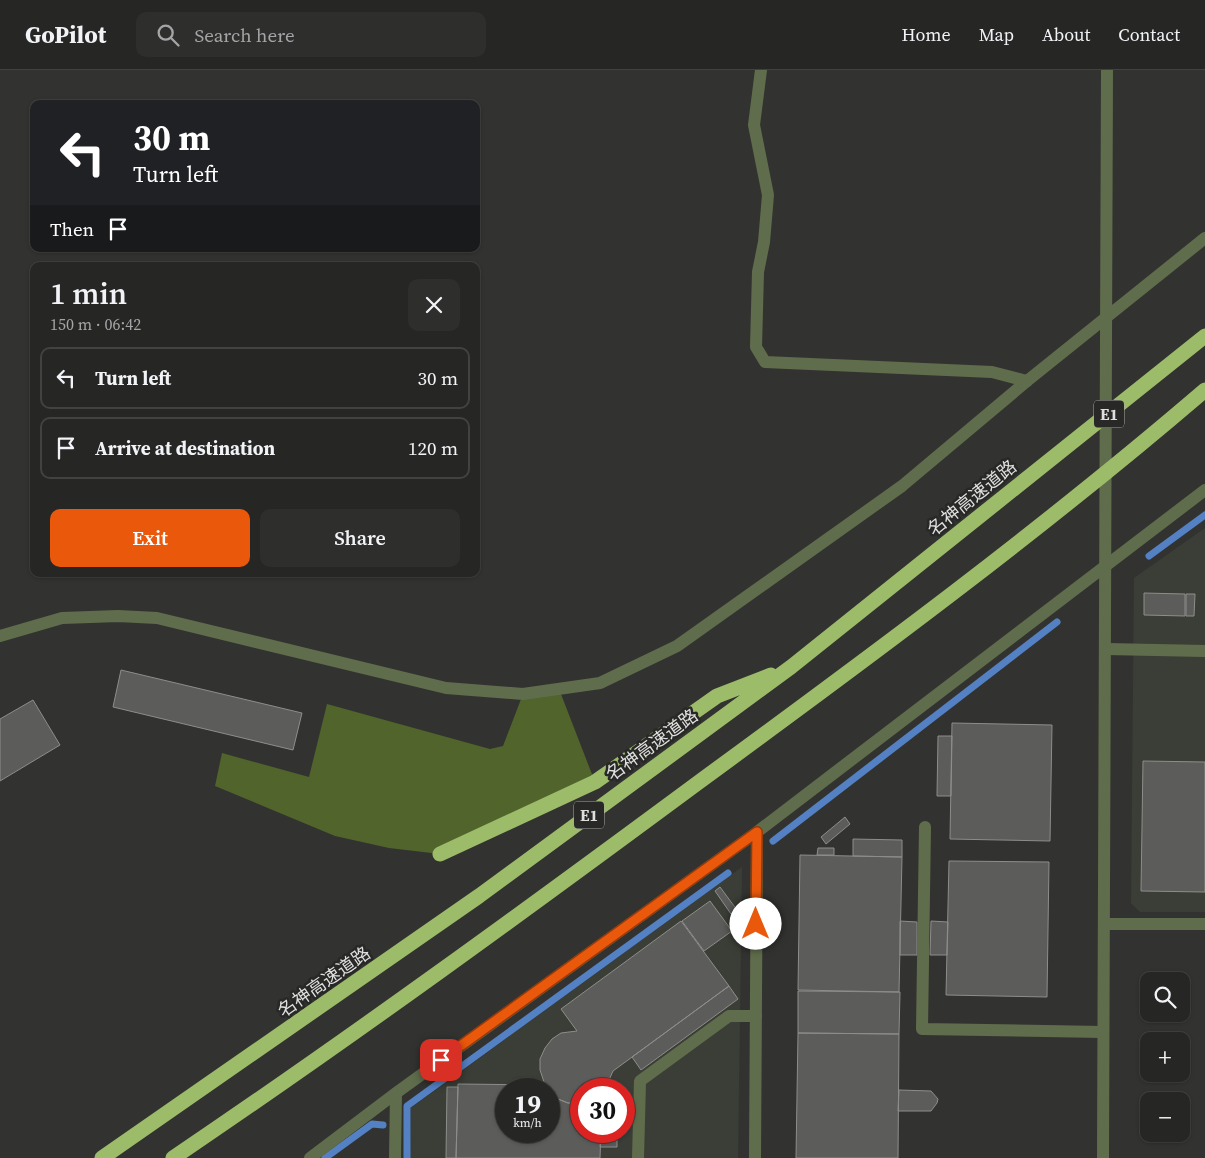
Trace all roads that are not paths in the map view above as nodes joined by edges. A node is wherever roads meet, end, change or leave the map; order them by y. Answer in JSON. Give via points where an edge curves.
{"nodes":[{"id":1,"x":761,"y":70,"type":"edge"},
{"id":2,"x":1108,"y":70,"type":"edge"},
{"id":3,"x":1205,"y":238,"type":"edge"},
{"id":4,"x":1107,"y":318,"type":"junction"},
{"id":5,"x":1205,"y":336,"type":"edge"},
{"id":6,"x":1027,"y":381,"type":"junction"},
{"id":7,"x":1205,"y":390,"type":"edge"},
{"id":8,"x":1205,"y":490,"type":"edge"},
{"id":9,"x":1106,"y":565,"type":"junction"},
{"id":10,"x":0,"y":636,"type":"edge"},
{"id":11,"x":1106,"y":649,"type":"junction"},
{"id":12,"x":1205,"y":651,"type":"edge"},
{"id":13,"x":791,"y":667,"type":"junction"},
{"id":14,"x":925,"y":827,"type":"dead end"},
{"id":15,"x":757,"y":832,"type":"junction"},
{"id":16,"x":440,"y":854,"type":"dead end"},
{"id":17,"x":1104,"y":924,"type":"junction"},
{"id":18,"x":1205,"y":924,"type":"edge"},
{"id":19,"x":756,"y":1016,"type":"junction"},
{"id":20,"x":1104,"y":1032,"type":"junction"},
{"id":21,"x":396,"y":1093,"type":"junction"},
{"id":22,"x":102,"y":1158,"type":"edge"},
{"id":23,"x":173,"y":1158,"type":"edge"},
{"id":24,"x":310,"y":1158,"type":"edge"},
{"id":25,"x":395,"y":1158,"type":"edge"},
{"id":26,"x":638,"y":1158,"type":"edge"},
{"id":27,"x":755,"y":1158,"type":"edge"},
{"id":28,"x":1103,"y":1158,"type":"edge"}],
"edges":[{"from":1,"to":6,"type":"street","via":[[754,125],[768,195],[758,272],[756,347],[766,362],[992,372]]},
{"from":2,"to":4,"type":"street"},
{"from":3,"to":4,"type":"street"},
{"from":4,"to":6,"type":"street"},
{"from":4,"to":9,"type":"street"},
{"from":5,"to":13,"type":"highway","name":"名神高速道路","number":"E1"},
{"from":6,"to":10,"type":"street","via":[[902,486],[677,646],[600,683],[523,694],[446,688],[157,618],[62,618]]},
{"from":7,"to":23,"type":"highway","number":"E1","via":[[907,629],[284,1083]]},
{"from":8,"to":9,"type":"street"},
{"from":9,"to":11,"type":"street"},
{"from":9,"to":15,"type":"street"},
{"from":11,"to":12,"type":"street"},
{"from":11,"to":17,"type":"street"},
{"from":13,"to":16,"type":"highway","via":[[717,696],[595,782]]},
{"from":13,"to":22,"type":"highway","name":"名神高速道路","number":"E1","via":[[479,896]]},
{"from":14,"to":20,"type":"street","via":[[922,1029]]},
{"from":15,"to":19,"type":"street"},
{"from":15,"to":21,"type":"street"},
{"from":17,"to":18,"type":"street"},
{"from":17,"to":20,"type":"street"},
{"from":19,"to":26,"type":"street","via":[[730,1016],[640,1081]]},
{"from":19,"to":27,"type":"street"},
{"from":20,"to":28,"type":"street"},
{"from":21,"to":24,"type":"street"},
{"from":21,"to":25,"type":"street"}]}
